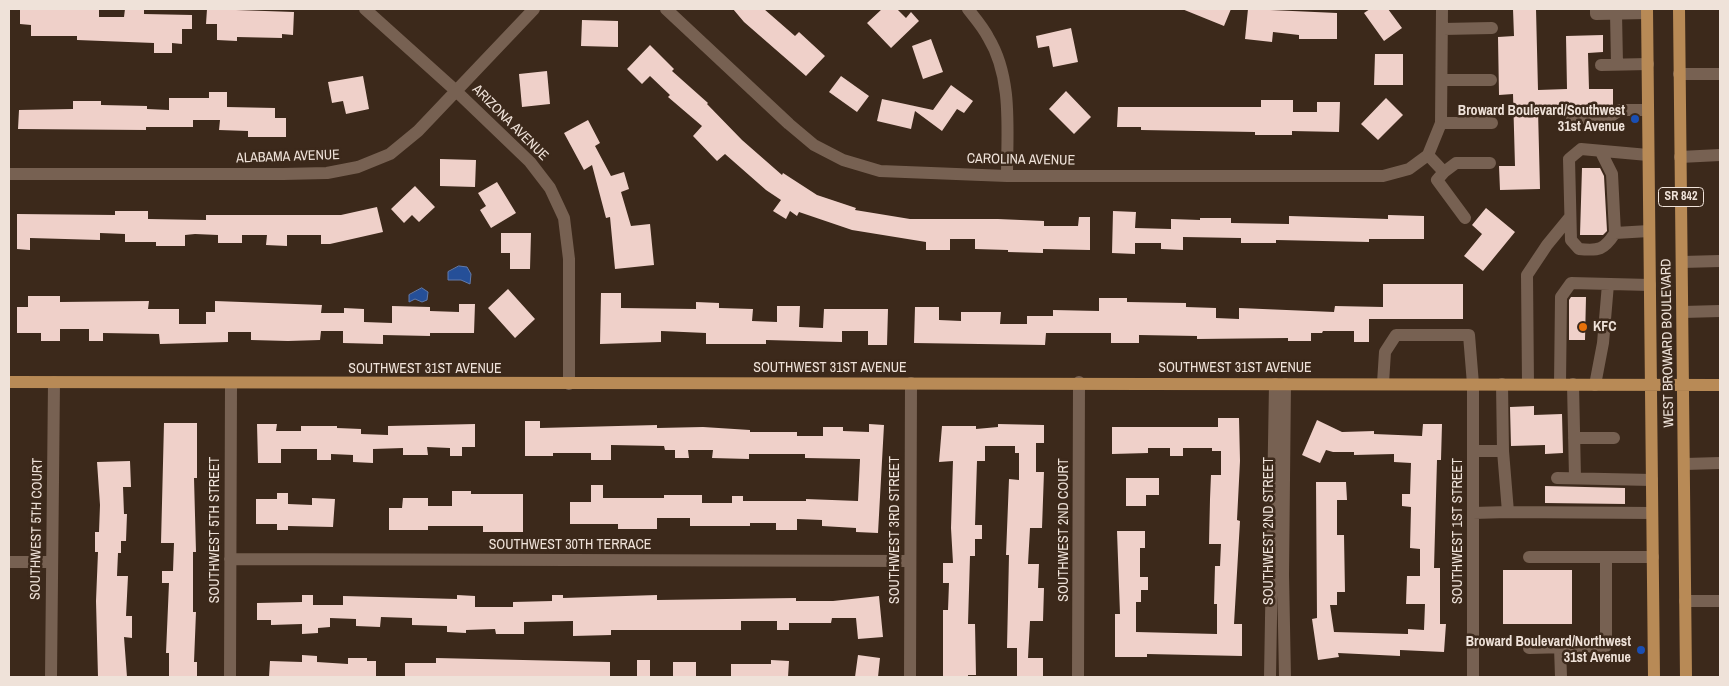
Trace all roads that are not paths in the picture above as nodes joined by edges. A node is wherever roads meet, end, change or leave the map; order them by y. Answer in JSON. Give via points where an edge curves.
{"nodes":[{"id":1,"x":366,"y":9,"type":"edge"},
{"id":2,"x":534,"y":9,"type":"edge"},
{"id":3,"x":666,"y":9,"type":"edge"},
{"id":4,"x":968,"y":9,"type":"edge"},
{"id":5,"x":1442,"y":9,"type":"edge"},
{"id":6,"x":1596,"y":9,"type":"edge"},
{"id":7,"x":1679,"y":9,"type":"edge"},
{"id":8,"x":1647,"y":11,"type":"edge"},
{"id":9,"x":1616,"y":13,"type":"junction"},
{"id":10,"x":1492,"y":28,"type":"dead end"},
{"id":11,"x":1443,"y":29,"type":"junction"},
{"id":12,"x":1618,"y":64,"type":"junction"},
{"id":13,"x":1648,"y":64,"type":"junction"},
{"id":14,"x":1601,"y":65,"type":"dead end"},
{"id":15,"x":1679,"y":74,"type":"junction"},
{"id":16,"x":1720,"y":74,"type":"edge"},
{"id":17,"x":1443,"y":80,"type":"junction"},
{"id":18,"x":1491,"y":80,"type":"dead end"},
{"id":19,"x":455,"y":90,"type":"junction"},
{"id":20,"x":1648,"y":110,"type":"junction"},
{"id":21,"x":1572,"y":118,"type":"dead end"},
{"id":22,"x":1492,"y":123,"type":"dead end"},
{"id":23,"x":1441,"y":124,"type":"junction"},
{"id":24,"x":1601,"y":152,"type":"junction"},
{"id":25,"x":1648,"y":154,"type":"junction"},
{"id":26,"x":1428,"y":155,"type":"junction"},
{"id":27,"x":1720,"y":155,"type":"edge"},
{"id":28,"x":1680,"y":157,"type":"junction"},
{"id":29,"x":1490,"y":163,"type":"dead end"},
{"id":30,"x":1444,"y":172,"type":"junction"},
{"id":31,"x":9,"y":174,"type":"edge"},
{"id":32,"x":1007,"y":176,"type":"junction"},
{"id":33,"x":1570,"y":217,"type":"junction"},
{"id":34,"x":1465,"y":218,"type":"dead end"},
{"id":35,"x":1649,"y":231,"type":"junction"},
{"id":36,"x":1615,"y":233,"type":"junction"},
{"id":37,"x":1720,"y":261,"type":"edge"},
{"id":38,"x":1682,"y":262,"type":"junction"},
{"id":39,"x":1608,"y":284,"type":"junction"},
{"id":40,"x":1650,"y":285,"type":"junction"},
{"id":41,"x":1720,"y":311,"type":"edge"},
{"id":42,"x":1683,"y":312,"type":"junction"},
{"id":43,"x":9,"y":382,"type":"edge"},
{"id":44,"x":54,"y":382,"type":"junction"},
{"id":45,"x":1079,"y":382,"type":"junction"},
{"id":46,"x":911,"y":383,"type":"junction"},
{"id":47,"x":1383,"y":383,"type":"junction"},
{"id":48,"x":231,"y":384,"type":"junction"},
{"id":49,"x":570,"y":384,"type":"junction"},
{"id":50,"x":1280,"y":384,"type":"junction"},
{"id":51,"x":1473,"y":384,"type":"junction"},
{"id":52,"x":1502,"y":384,"type":"junction"},
{"id":53,"x":1528,"y":384,"type":"junction"},
{"id":54,"x":1560,"y":384,"type":"junction"},
{"id":55,"x":1574,"y":384,"type":"junction"},
{"id":56,"x":1595,"y":384,"type":"junction"},
{"id":57,"x":1651,"y":385,"type":"junction"},
{"id":58,"x":1684,"y":385,"type":"junction"},
{"id":59,"x":1720,"y":385,"type":"edge"},
{"id":60,"x":1574,"y":438,"type":"junction"},
{"id":61,"x":1614,"y":438,"type":"dead end"},
{"id":62,"x":1473,"y":451,"type":"junction"},
{"id":63,"x":1503,"y":451,"type":"junction"},
{"id":64,"x":1720,"y":463,"type":"edge"},
{"id":65,"x":1685,"y":464,"type":"junction"},
{"id":66,"x":1557,"y":478,"type":"dead end"},
{"id":67,"x":1575,"y":478,"type":"junction"},
{"id":68,"x":1652,"y":480,"type":"junction"},
{"id":69,"x":1508,"y":512,"type":"junction"},
{"id":70,"x":1473,"y":513,"type":"junction"},
{"id":71,"x":1652,"y":513,"type":"junction"},
{"id":72,"x":1530,"y":557,"type":"dead end"},
{"id":73,"x":1606,"y":557,"type":"junction"},
{"id":74,"x":1652,"y":557,"type":"junction"},
{"id":75,"x":230,"y":559,"type":"junction"},
{"id":76,"x":910,"y":561,"type":"junction"},
{"id":77,"x":9,"y":562,"type":"edge"},
{"id":78,"x":52,"y":562,"type":"junction"},
{"id":79,"x":1685,"y":601,"type":"junction"},
{"id":80,"x":1720,"y":601,"type":"edge"},
{"id":81,"x":1529,"y":648,"type":"dead end"},
{"id":82,"x":1560,"y":648,"type":"junction"},
{"id":83,"x":51,"y":677,"type":"edge"},
{"id":84,"x":230,"y":677,"type":"edge"},
{"id":85,"x":910,"y":677,"type":"edge"},
{"id":86,"x":1078,"y":677,"type":"edge"},
{"id":87,"x":1270,"y":677,"type":"edge"},
{"id":88,"x":1285,"y":677,"type":"edge"},
{"id":89,"x":1473,"y":677,"type":"edge"},
{"id":90,"x":1561,"y":677,"type":"edge"},
{"id":91,"x":1654,"y":677,"type":"edge"},
{"id":92,"x":1686,"y":677,"type":"edge"}],
"edges":[{"from":1,"to":19,"type":"street","name":"ARIZONA AVENUE"},
{"from":2,"to":19,"type":"street","name":"ALABAMA AVENUE"},
{"from":3,"to":32,"type":"street","name":"CAROLINA AVENUE","via":[[789,124],[814,145],[843,160],[880,171]]},
{"from":4,"to":32,"type":"street","via":[[989,38],[1002,69],[1008,106]]},
{"from":5,"to":11,"type":"street"},
{"from":6,"to":9,"type":"street","via":[[1596,14]]},
{"from":7,"to":15,"type":"main road","name":"WEST BROWARD BOULEVARD","number":"SR 842"},
{"from":8,"to":9,"type":"street"},
{"from":8,"to":13,"type":"main road","name":"WEST BROWARD BOULEVARD","number":"SR 842"},
{"from":9,"to":12,"type":"street"},
{"from":10,"to":11,"type":"street"},
{"from":11,"to":17,"type":"street"},
{"from":12,"to":13,"type":"street"},
{"from":12,"to":14,"type":"street"},
{"from":13,"to":20,"type":"main road","name":"WEST BROWARD BOULEVARD","number":"SR 842"},
{"from":15,"to":16,"type":"street"},
{"from":15,"to":28,"type":"main road","name":"WEST BROWARD BOULEVARD","number":"SR 842"},
{"from":17,"to":18,"type":"street"},
{"from":17,"to":23,"type":"street"},
{"from":19,"to":31,"type":"street","name":"ALABAMA AVENUE","via":[[418,131],[390,154],[358,167],[327,173]]},
{"from":19,"to":49,"type":"street","name":"ARIZONA AVENUE","via":[[530,162],[550,188],[564,218],[570,259]]},
{"from":20,"to":21,"type":"street","via":[[1620,110],[1608,118]]},
{"from":20,"to":25,"type":"main road","name":"WEST BROWARD BOULEVARD","number":"SR 842"},
{"from":22,"to":23,"type":"street"},
{"from":23,"to":26,"type":"street"},
{"from":24,"to":25,"type":"street"},
{"from":24,"to":33,"type":"street","via":[[1582,150],[1570,159]]},
{"from":24,"to":36,"type":"street","via":[[1612,174]]},
{"from":25,"to":35,"type":"main road","name":"WEST BROWARD BOULEVARD","number":"SR 842"},
{"from":26,"to":30,"type":"street"},
{"from":26,"to":32,"type":"street","name":"CAROLINA AVENUE","via":[[1409,169],[1383,176]]},
{"from":27,"to":28,"type":"street"},
{"from":28,"to":38,"type":"main road","name":"WEST BROWARD BOULEVARD","number":"SR 842"},
{"from":29,"to":30,"type":"street","via":[[1456,163]]},
{"from":30,"to":34,"type":"street","via":[[1437,180]]},
{"from":33,"to":36,"type":"street","via":[[1571,240],[1579,249],[1595,250],[1607,246]]},
{"from":33,"to":53,"type":"street","via":[[1527,275]]},
{"from":35,"to":36,"type":"street"},
{"from":35,"to":40,"type":"main road","name":"WEST BROWARD BOULEVARD","number":"SR 842"},
{"from":37,"to":38,"type":"street"},
{"from":38,"to":42,"type":"main road","name":"WEST BROWARD BOULEVARD","number":"SR 842"},
{"from":39,"to":40,"type":"street"},
{"from":39,"to":54,"type":"street","via":[[1571,284],[1560,297]]},
{"from":39,"to":56,"type":"street","via":[[1603,343]]},
{"from":40,"to":57,"type":"main road","name":"WEST BROWARD BOULEVARD","number":"SR 842"},
{"from":41,"to":42,"type":"street"},
{"from":42,"to":58,"type":"main road","name":"WEST BROWARD BOULEVARD","number":"SR 842"},
{"from":43,"to":44,"type":"main road","name":"SOUTHWEST 31ST AVENUE"},
{"from":44,"to":48,"type":"main road","name":"SOUTHWEST 31ST AVENUE"},
{"from":44,"to":78,"type":"street","name":"SOUTHWEST 5TH COURT"},
{"from":45,"to":46,"type":"main road","name":"SOUTHWEST 31ST AVENUE"},
{"from":45,"to":50,"type":"main road","name":"SOUTHWEST 31ST AVENUE"},
{"from":45,"to":86,"type":"street","name":"SOUTHWEST 2ND COURT"},
{"from":46,"to":49,"type":"main road","name":"SOUTHWEST 31ST AVENUE"},
{"from":46,"to":76,"type":"street","name":"SOUTHWEST 3RD STREET"},
{"from":47,"to":50,"type":"main road","name":"SOUTHWEST 31ST AVENUE"},
{"from":47,"to":51,"type":"main road","name":"SOUTHWEST 31ST AVENUE"},
{"from":47,"to":51,"type":"street","name":"SOUTHWEST 1ST STREET","via":[[1385,352],[1396,335],[1460,335],[1469,336]]},
{"from":48,"to":49,"type":"main road","name":"SOUTHWEST 31ST AVENUE"},
{"from":48,"to":75,"type":"street","name":"SOUTHWEST 5TH STREET"},
{"from":50,"to":87,"type":"street","name":"SOUTHWEST 2ND STREET"},
{"from":50,"to":88,"type":"street","name":"SOUTHWEST 2ND STREET"},
{"from":51,"to":52,"type":"main road","name":"SOUTHWEST 31ST AVENUE"},
{"from":51,"to":62,"type":"street","name":"SOUTHWEST 1ST STREET"},
{"from":52,"to":53,"type":"main road","name":"SOUTHWEST 31ST AVENUE"},
{"from":52,"to":63,"type":"street"},
{"from":53,"to":54,"type":"main road","name":"SOUTHWEST 31ST AVENUE"},
{"from":54,"to":55,"type":"main road","name":"SOUTHWEST 31ST AVENUE"},
{"from":55,"to":56,"type":"main road","name":"SOUTHWEST 31ST AVENUE"},
{"from":55,"to":60,"type":"street"},
{"from":56,"to":57,"type":"main road","name":"SOUTHWEST 31ST AVENUE"},
{"from":57,"to":58,"type":"main road","name":"SOUTHWEST 31ST AVENUE"},
{"from":57,"to":68,"type":"main road","name":"WEST BROWARD BOULEVARD","number":"SR 842"},
{"from":58,"to":59,"type":"main road","name":"SOUTHWEST 31ST AVENUE"},
{"from":58,"to":65,"type":"main road","name":"WEST BROWARD BOULEVARD","number":"SR 842"},
{"from":60,"to":61,"type":"street"},
{"from":60,"to":67,"type":"street"},
{"from":62,"to":63,"type":"street"},
{"from":62,"to":70,"type":"street","name":"SOUTHWEST 1ST STREET"},
{"from":63,"to":69,"type":"street"},
{"from":64,"to":65,"type":"street"},
{"from":65,"to":79,"type":"main road","name":"WEST BROWARD BOULEVARD","number":"SR 842"},
{"from":66,"to":67,"type":"street"},
{"from":67,"to":68,"type":"street"},
{"from":68,"to":71,"type":"main road","name":"WEST BROWARD BOULEVARD","number":"SR 842"},
{"from":69,"to":70,"type":"street"},
{"from":69,"to":71,"type":"street"},
{"from":70,"to":89,"type":"street","name":"SOUTHWEST 1ST STREET"},
{"from":71,"to":74,"type":"main road","name":"WEST BROWARD BOULEVARD","number":"SR 842"},
{"from":72,"to":73,"type":"street"},
{"from":73,"to":74,"type":"street"},
{"from":73,"to":82,"type":"street","via":[[1606,646]]},
{"from":74,"to":91,"type":"main road","name":"WEST BROWARD BOULEVARD","number":"SR 842"},
{"from":75,"to":76,"type":"street","name":"SOUTHWEST 30TH TERRACE"},
{"from":75,"to":84,"type":"street","name":"SOUTHWEST 5TH STREET"},
{"from":76,"to":85,"type":"street","name":"SOUTHWEST 3RD STREET"},
{"from":77,"to":78,"type":"street"},
{"from":78,"to":83,"type":"street","name":"SOUTHWEST 5TH COURT"},
{"from":79,"to":80,"type":"street"},
{"from":79,"to":92,"type":"main road","name":"WEST BROWARD BOULEVARD","number":"SR 842"},
{"from":81,"to":82,"type":"street"},
{"from":82,"to":90,"type":"street"}]}
